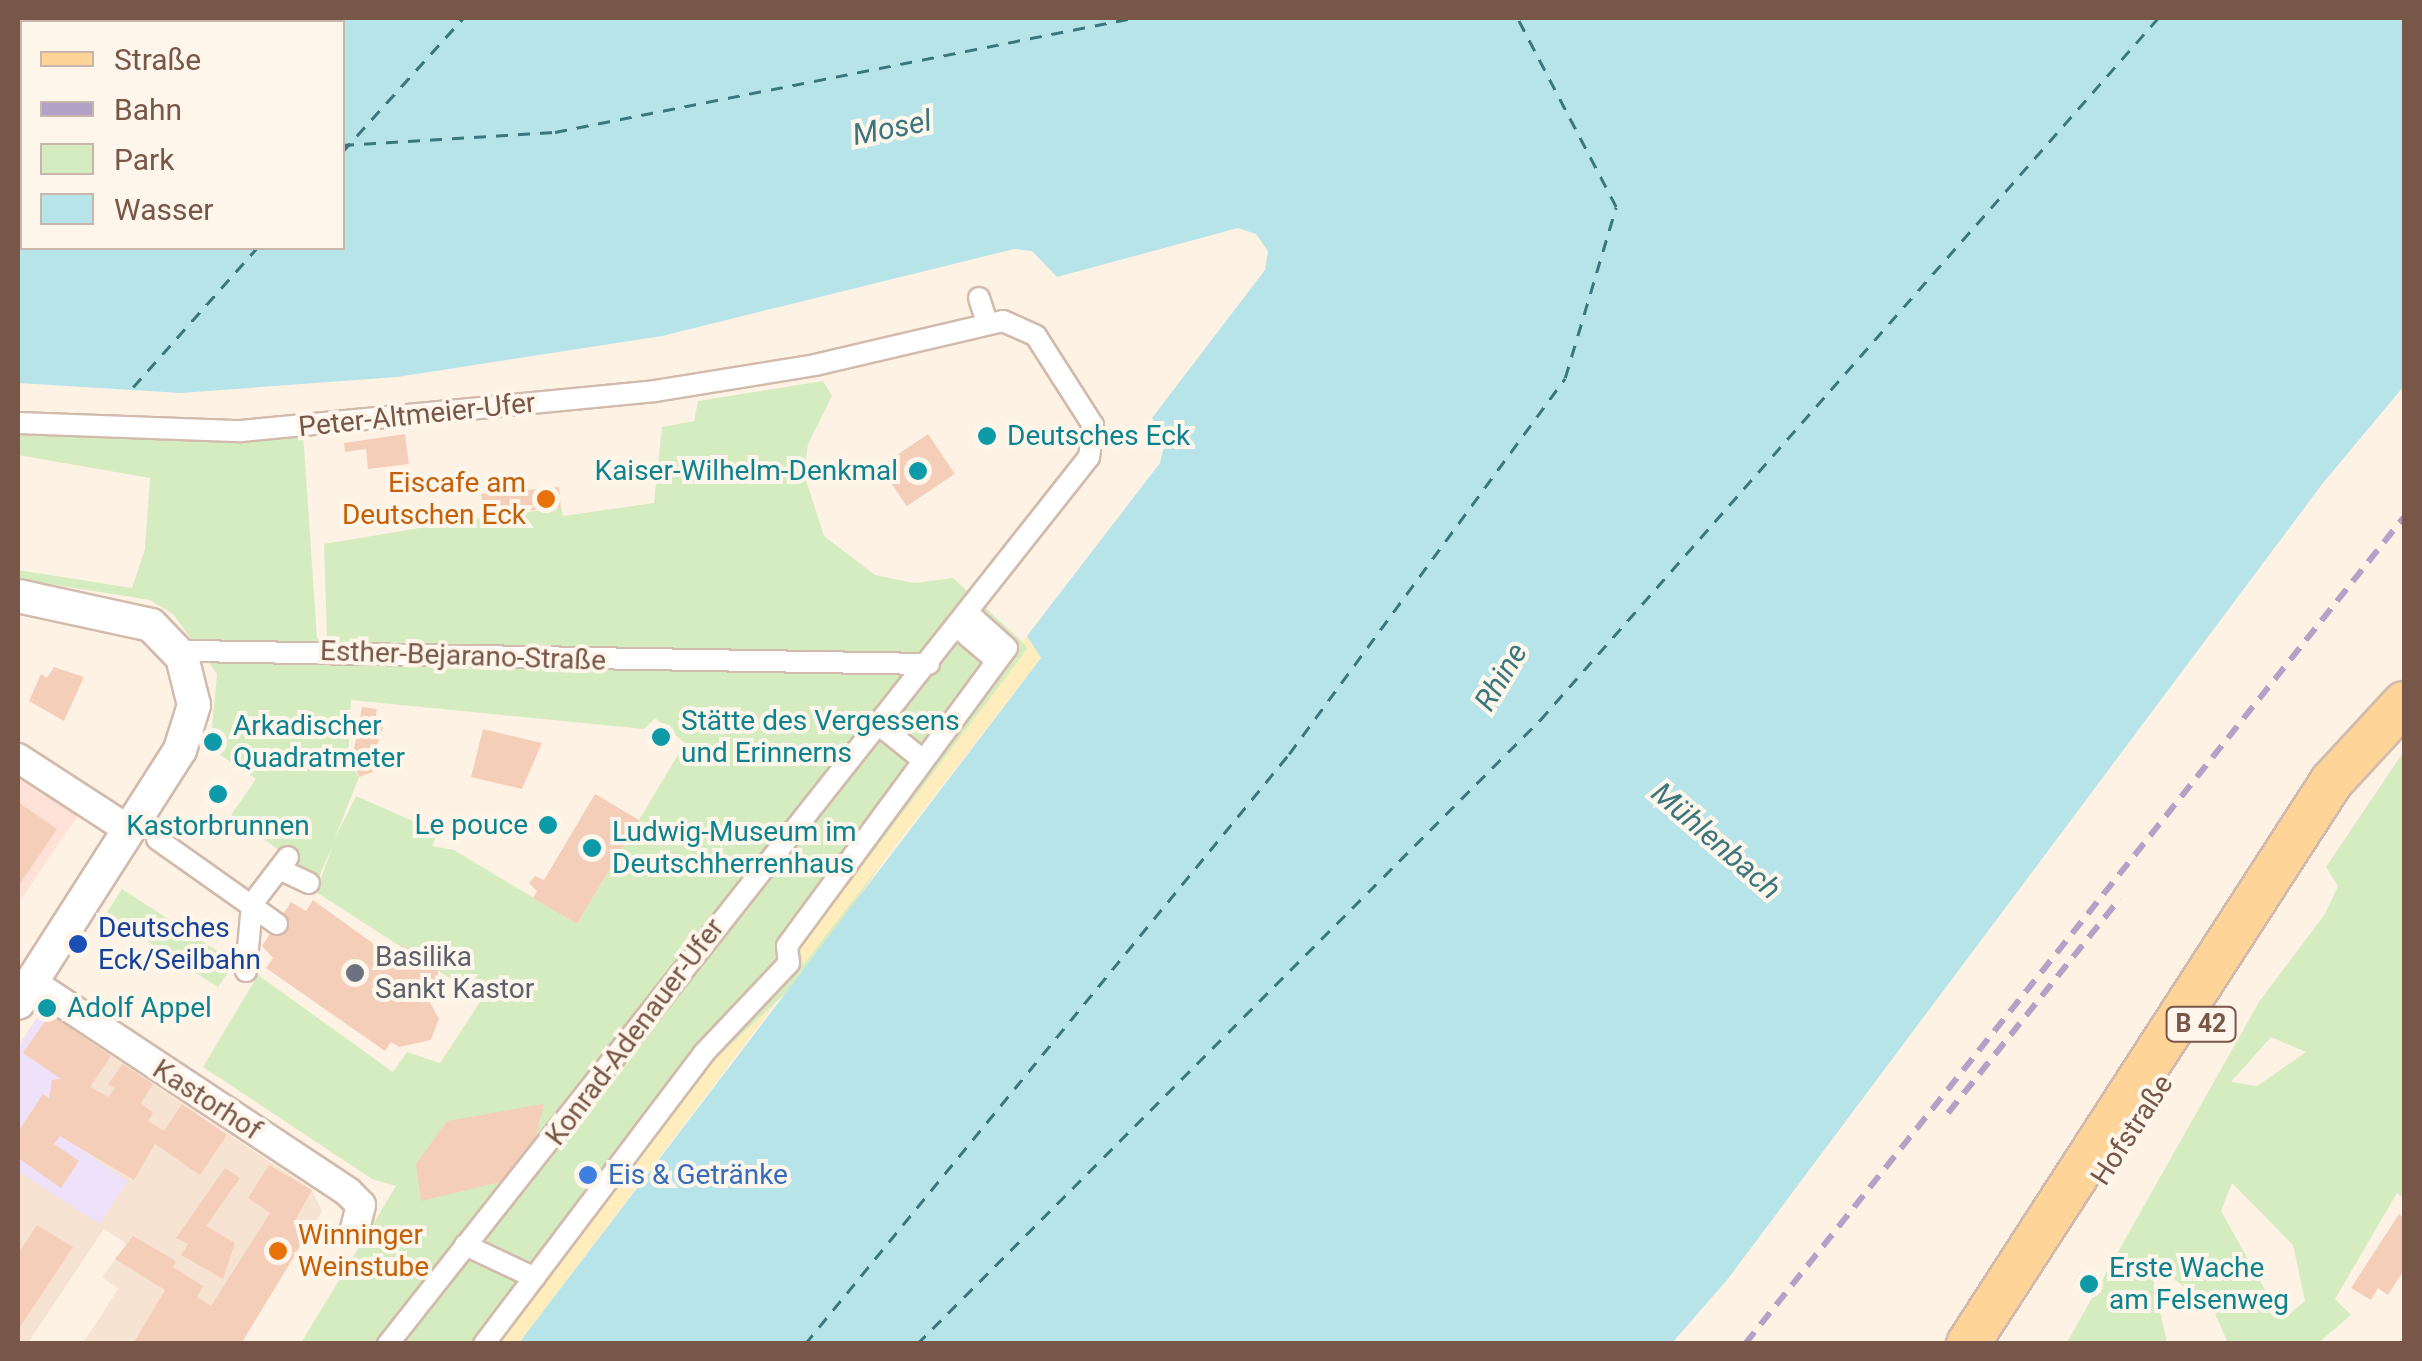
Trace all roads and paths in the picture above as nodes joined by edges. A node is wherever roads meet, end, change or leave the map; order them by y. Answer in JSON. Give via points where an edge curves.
{"nodes":[{"id":1,"x":980,"y":298,"type":"dead end"},
{"id":2,"x":988,"y":323,"type":"junction"},
{"id":3,"x":18,"y":423,"type":"edge"},
{"id":4,"x":18,"y":596,"type":"edge"},
{"id":5,"x":963,"y":620,"type":"junction"},
{"id":6,"x":186,"y":654,"type":"junction"},
{"id":7,"x":929,"y":664,"type":"junction"},
{"id":8,"x":2404,"y":703,"type":"edge"},
{"id":9,"x":2404,"y":720,"type":"edge"},
{"id":10,"x":879,"y":724,"type":"junction"},
{"id":11,"x":18,"y":758,"type":"edge"},
{"id":12,"x":922,"y":760,"type":"junction"},
{"id":13,"x":143,"y":835,"type":"junction"},
{"id":14,"x":309,"y":883,"type":"dead end"},
{"id":15,"x":252,"y":904,"type":"junction"},
{"id":16,"x":277,"y":924,"type":"dead end"},
{"id":17,"x":246,"y":970,"type":"dead end"},
{"id":18,"x":24,"y":992,"type":"edge"},
{"id":19,"x":355,"y":1229,"type":"dead end"},
{"id":20,"x":466,"y":1245,"type":"junction"},
{"id":21,"x":535,"y":1278,"type":"junction"},
{"id":22,"x":388,"y":1344,"type":"edge"},
{"id":23,"x":484,"y":1344,"type":"edge"},
{"id":24,"x":1968,"y":1344,"type":"edge"},
{"id":25,"x":1998,"y":1344,"type":"edge"}],
"edges":[{"from":1,"to":2,"type":"street"},
{"from":2,"to":3,"type":"street","name":"Peter-Altmeier-Ufer","via":[[815,366],[656,391],[258,430]]},
{"from":2,"to":5,"type":"street","name":"Konrad-Adenauer-Ufer","via":[[1016,323],[1036,336],[1093,426],[1094,466]]},
{"from":4,"to":6,"type":"street","via":[[136,619]]},
{"from":5,"to":7,"type":"street","name":"Konrad-Adenauer-Ufer"},
{"from":5,"to":12,"type":"street","via":[[997,661]]},
{"from":6,"to":7,"type":"street","name":"Esther-Bejarano-Straße"},
{"from":6,"to":13,"type":"street","name":"Kastorhof","via":[[192,720]]},
{"from":7,"to":10,"type":"street","name":"Konrad-Adenauer-Ufer"},
{"from":8,"to":24,"type":"main road","name":"Hofstraße","number":"B 42","via":[[2332,781]]},
{"from":9,"to":25,"type":"main road","name":"Hofstraße","number":"B 42"},
{"from":10,"to":12,"type":"street"},
{"from":10,"to":20,"type":"street","name":"Konrad-Adenauer-Ufer"},
{"from":11,"to":13,"type":"street"},
{"from":12,"to":21,"type":"street","via":[[787,946],[790,963],[703,1054]]},
{"from":13,"to":15,"type":"street"},
{"from":13,"to":18,"type":"street","name":"Kastorhof"},
{"from":14,"to":15,"type":"street","via":[[284,863]]},
{"from":15,"to":16,"type":"street"},
{"from":15,"to":17,"type":"street"},
{"from":18,"to":19,"type":"street","name":"Kastorhof","via":[[348,1192],[361,1205]]},
{"from":20,"to":21,"type":"street"},
{"from":20,"to":22,"type":"street","name":"Konrad-Adenauer-Ufer"},
{"from":21,"to":23,"type":"street"}]}
